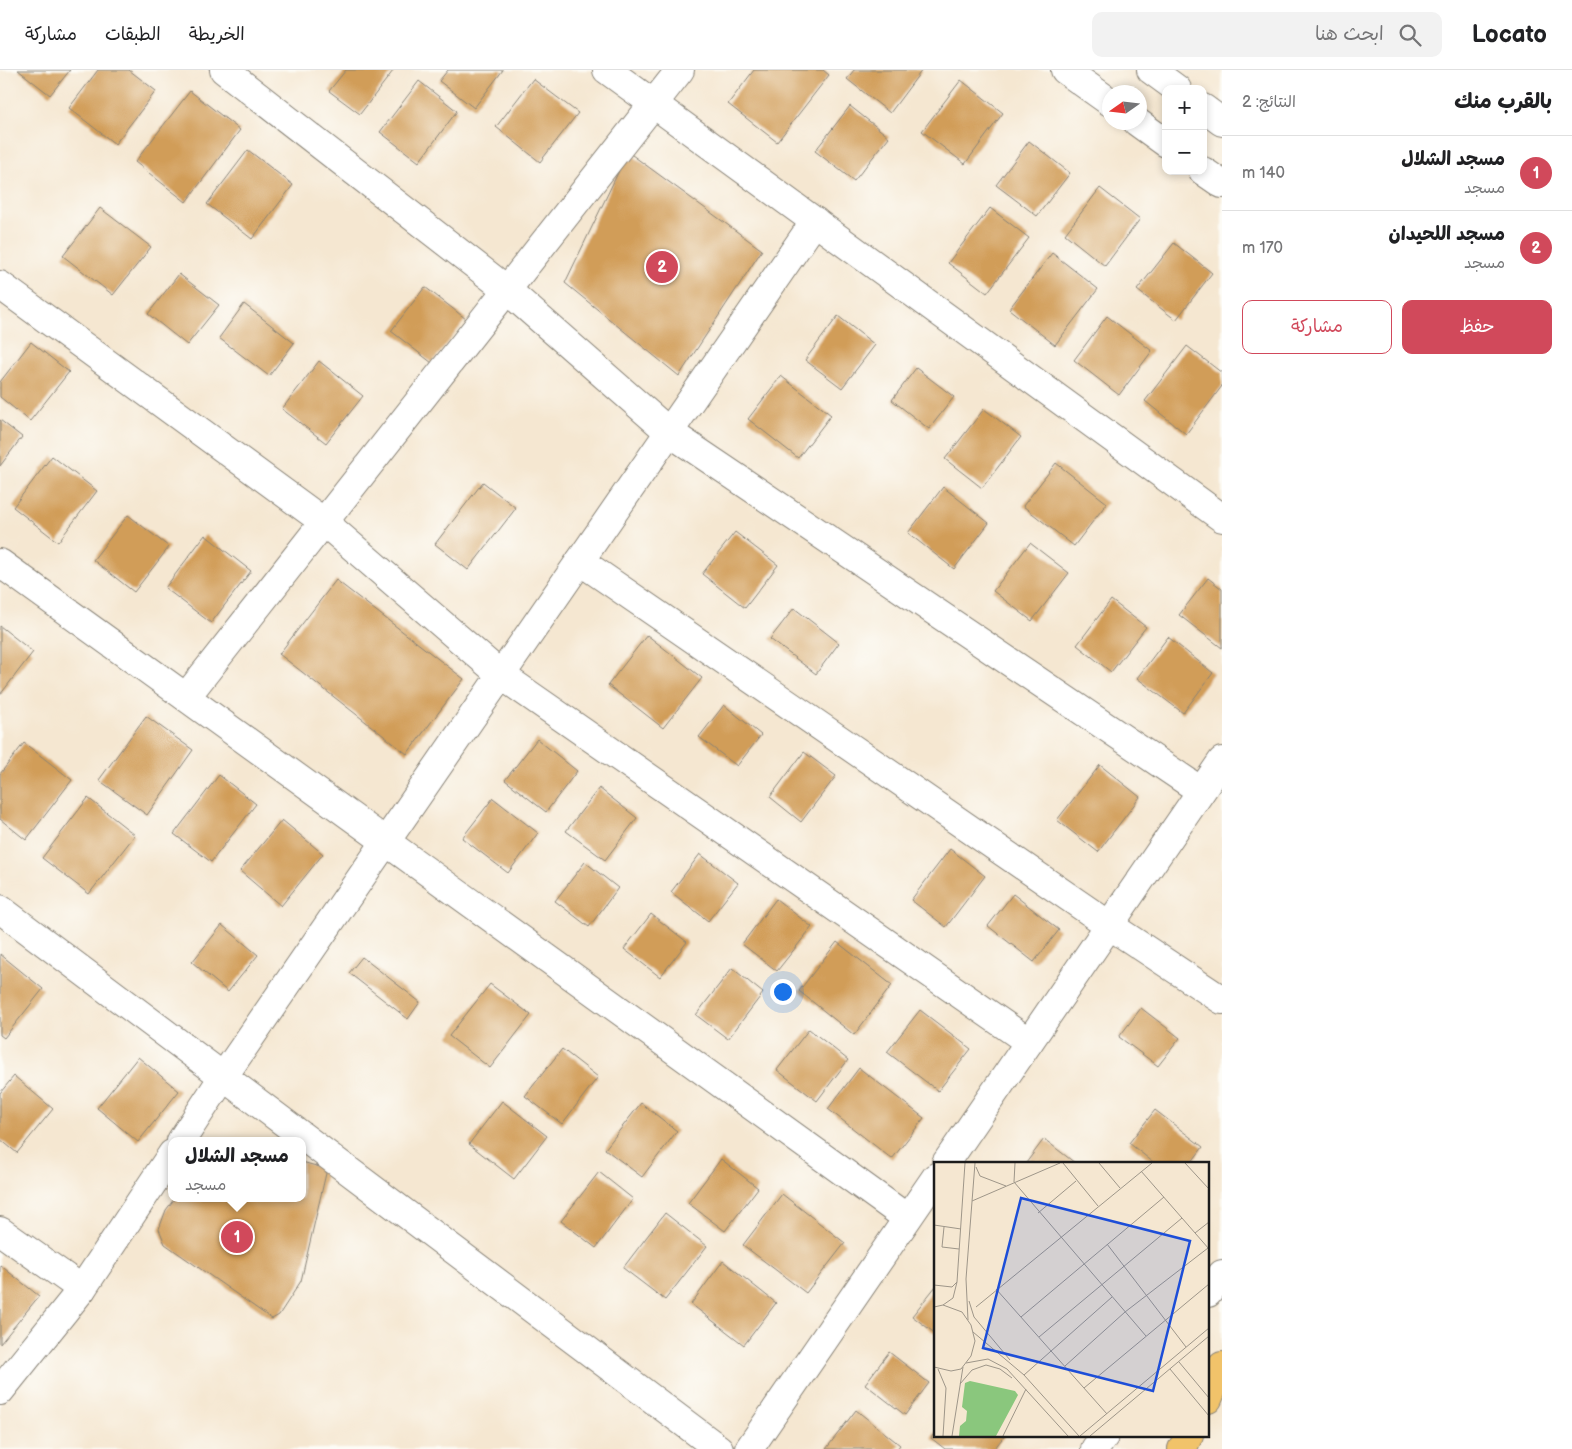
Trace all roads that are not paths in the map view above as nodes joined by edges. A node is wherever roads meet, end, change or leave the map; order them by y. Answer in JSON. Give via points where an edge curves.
{"nodes":[{"id":1,"x":224,"y":70,"type":"edge"},
{"id":2,"x":607,"y":70,"type":"edge"},
{"id":3,"x":680,"y":70,"type":"edge"},
{"id":4,"x":1065,"y":70,"type":"edge"},
{"id":5,"x":1151,"y":70,"type":"edge"},
{"id":6,"x":1172,"y":85,"type":"edge"},
{"id":7,"x":1102,"y":96,"type":"edge"},
{"id":8,"x":653,"y":104,"type":"junction"},
{"id":9,"x":1207,"y":111,"type":"edge"},
{"id":10,"x":1222,"y":122,"type":"edge"},
{"id":11,"x":1147,"y":129,"type":"edge"},
{"id":12,"x":1162,"y":140,"type":"edge"},
{"id":13,"x":1207,"y":174,"type":"edge"},
{"id":14,"x":1222,"y":184,"type":"edge"},
{"id":15,"x":815,"y":221,"type":"junction"},
{"id":16,"x":0,"y":285,"type":"edge"},
{"id":17,"x":506,"y":289,"type":"junction"},
{"id":18,"x":669,"y":432,"type":"junction"},
{"id":19,"x":1222,"y":518,"type":"edge"},
{"id":20,"x":324,"y":522,"type":"junction"},
{"id":21,"x":580,"y":561,"type":"junction"},
{"id":22,"x":0,"y":563,"type":"edge"},
{"id":23,"x":501,"y":676,"type":"junction"},
{"id":24,"x":186,"y":697,"type":"junction"},
{"id":25,"x":1222,"y":761,"type":"edge"},
{"id":26,"x":1201,"y":791,"type":"junction"},
{"id":27,"x":386,"y":842,"type":"junction"},
{"id":28,"x":0,"y":909,"type":"edge"},
{"id":29,"x":1109,"y":925,"type":"junction"},
{"id":30,"x":1222,"y":1000,"type":"edge"},
{"id":31,"x":1029,"y":1042,"type":"junction"},
{"id":32,"x":223,"y":1077,"type":"junction"},
{"id":33,"x":184,"y":1137,"type":"edge"},
{"id":34,"x":303,"y":1137,"type":"edge"},
{"id":35,"x":306,"y":1139,"type":"edge"},
{"id":36,"x":168,"y":1160,"type":"edge"},
{"id":37,"x":947,"y":1162,"type":"edge"},
{"id":38,"x":934,"y":1180,"type":"edge"},
{"id":39,"x":907,"y":1218,"type":"junction"},
{"id":40,"x":0,"y":1230,"type":"edge"},
{"id":41,"x":1222,"y":1274,"type":"edge"},
{"id":42,"x":82,"y":1289,"type":"junction"},
{"id":43,"x":1210,"y":1290,"type":"edge"},
{"id":44,"x":1222,"y":1366,"type":"edge"},
{"id":45,"x":0,"y":1391,"type":"edge"},
{"id":46,"x":1210,"y":1394,"type":"edge"},
{"id":47,"x":1105,"y":1436,"type":"edge"},
{"id":48,"x":1188,"y":1436,"type":"edge"},
{"id":49,"x":719,"y":1449,"type":"edge"},
{"id":50,"x":749,"y":1449,"type":"edge"},
{"id":51,"x":1095,"y":1449,"type":"edge"},
{"id":52,"x":1182,"y":1449,"type":"edge"}],
"edges":[{"from":1,"to":17,"type":"street"},
{"from":2,"to":8,"type":"street"},
{"from":3,"to":8,"type":"street"},
{"from":4,"to":7,"type":"street"},
{"from":5,"to":6,"type":"street"},
{"from":8,"to":15,"type":"street"},
{"from":8,"to":17,"type":"street"},
{"from":9,"to":10,"type":"street"},
{"from":11,"to":12,"type":"street"},
{"from":13,"to":14,"type":"street"},
{"from":15,"to":18,"type":"street"},
{"from":15,"to":19,"type":"street"},
{"from":16,"to":20,"type":"street"},
{"from":17,"to":18,"type":"street"},
{"from":17,"to":20,"type":"street"},
{"from":18,"to":21,"type":"street"},
{"from":18,"to":26,"type":"street"},
{"from":20,"to":23,"type":"street"},
{"from":20,"to":24,"type":"street"},
{"from":21,"to":23,"type":"street"},
{"from":21,"to":29,"type":"street"},
{"from":22,"to":24,"type":"street"},
{"from":23,"to":27,"type":"street"},
{"from":23,"to":31,"type":"street"},
{"from":24,"to":27,"type":"street"},
{"from":25,"to":26,"type":"street"},
{"from":26,"to":29,"type":"street"},
{"from":27,"to":32,"type":"street"},
{"from":27,"to":39,"type":"street"},
{"from":28,"to":32,"type":"street"},
{"from":29,"to":30,"type":"street"},
{"from":29,"to":31,"type":"street"},
{"from":31,"to":37,"type":"street"},
{"from":32,"to":33,"type":"street"},
{"from":32,"to":34,"type":"street"},
{"from":35,"to":49,"type":"street"},
{"from":36,"to":42,"type":"street"},
{"from":38,"to":39,"type":"street"},
{"from":39,"to":50,"type":"street"},
{"from":40,"to":42,"type":"street"},
{"from":41,"to":43,"type":"street"},
{"from":42,"to":45,"type":"street"},
{"from":44,"to":46,"type":"main road"},
{"from":47,"to":51,"type":"street"},
{"from":48,"to":52,"type":"main road"}]}
